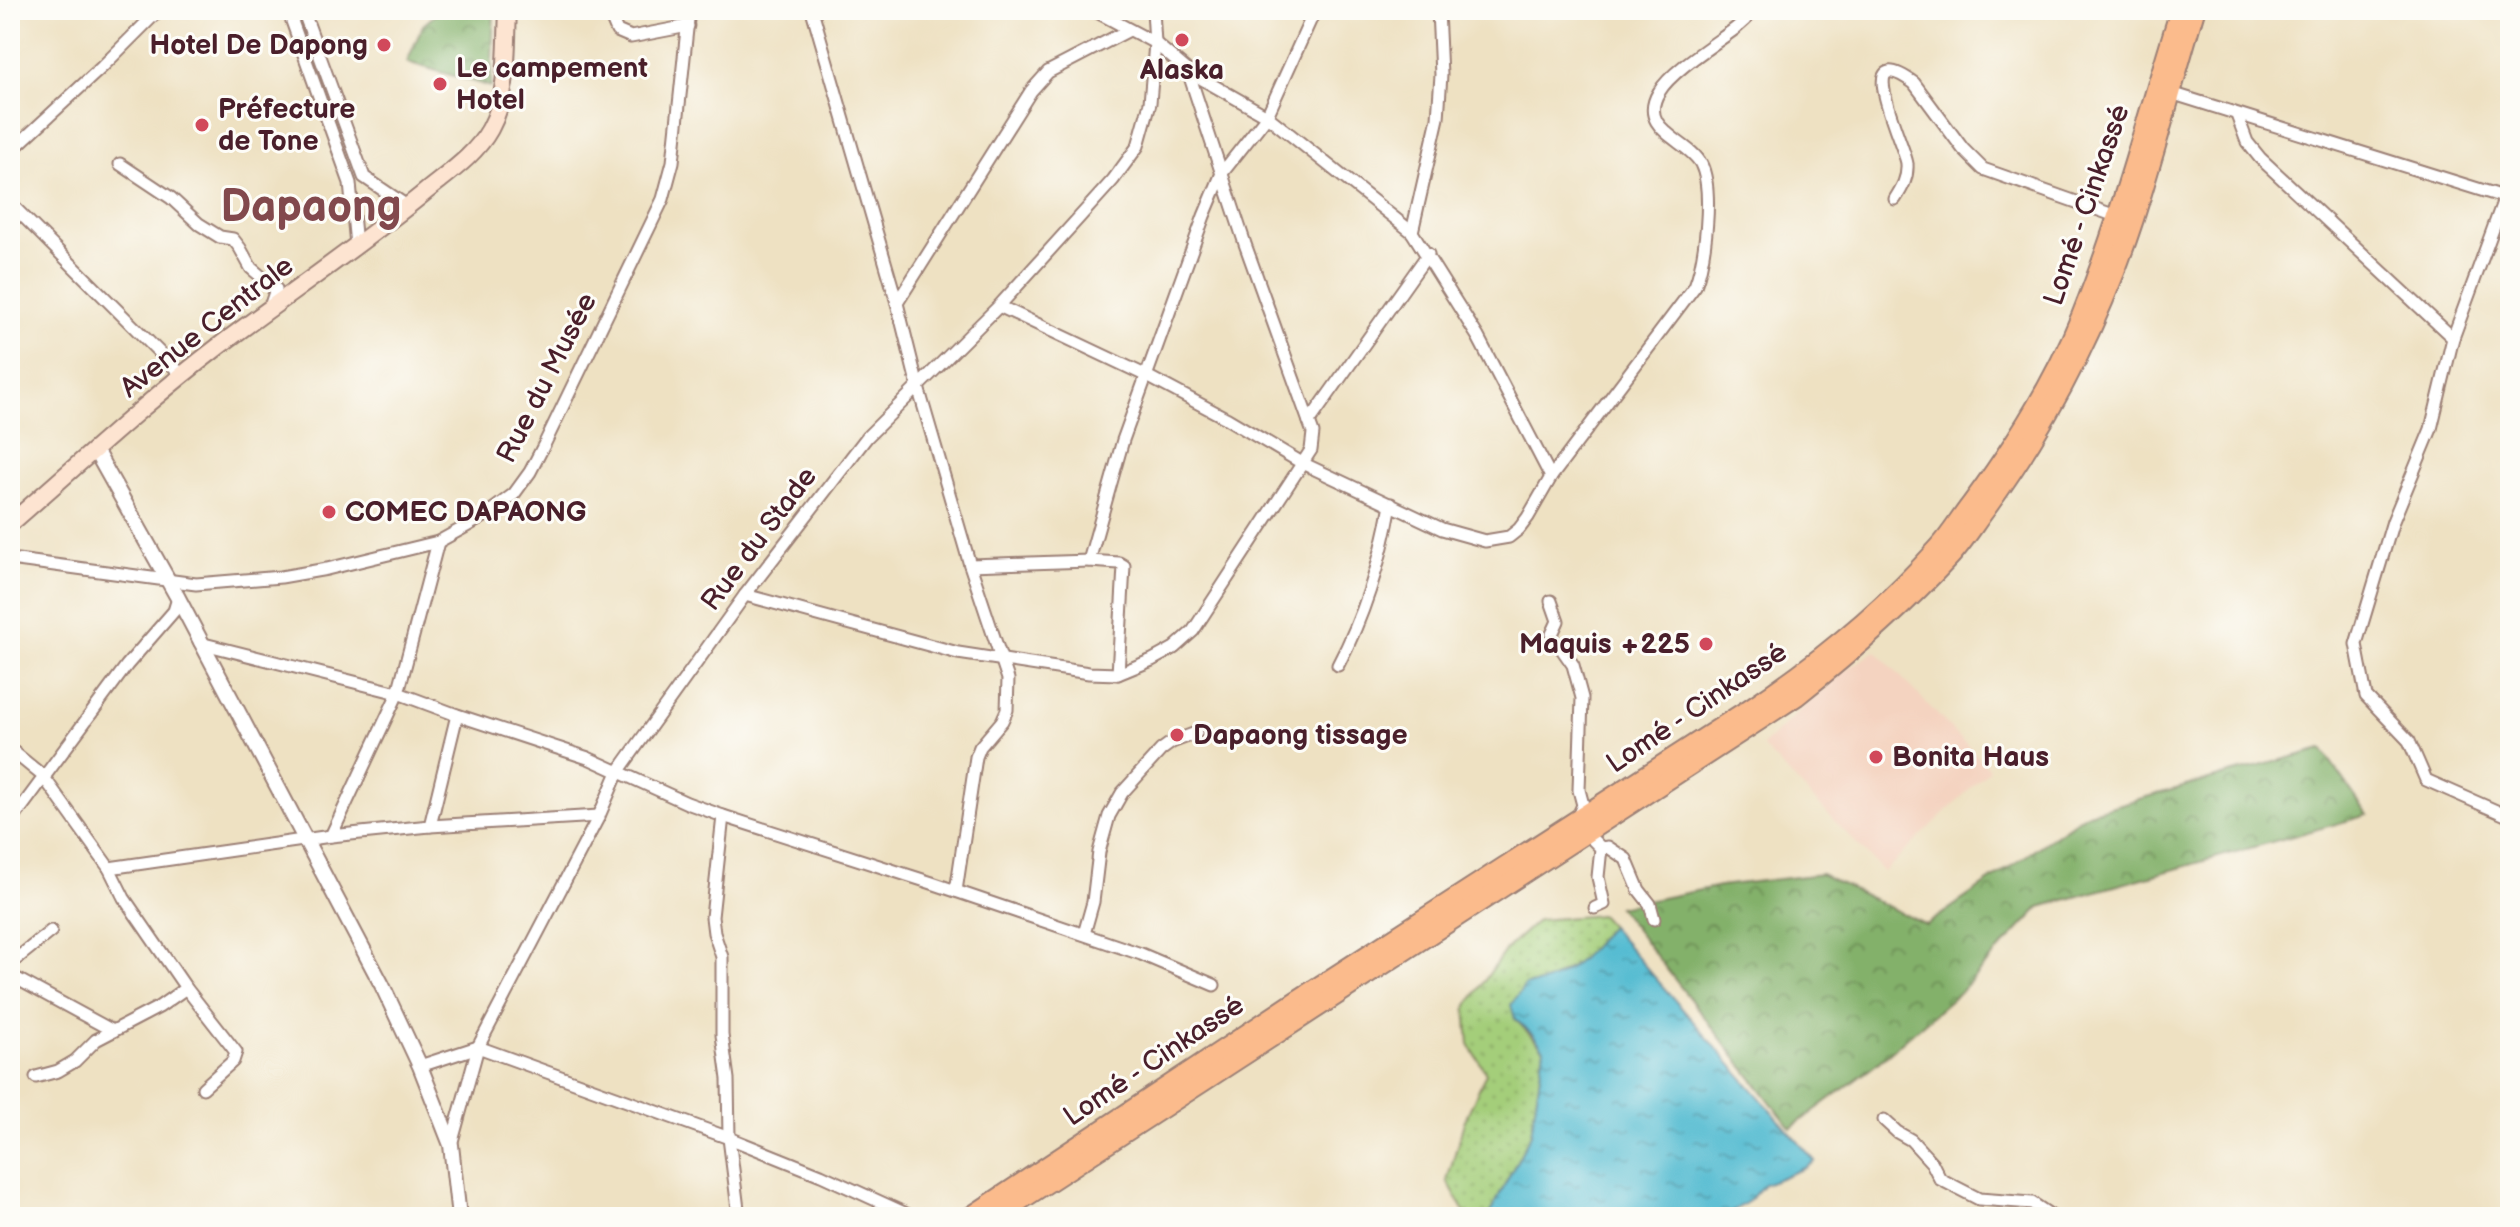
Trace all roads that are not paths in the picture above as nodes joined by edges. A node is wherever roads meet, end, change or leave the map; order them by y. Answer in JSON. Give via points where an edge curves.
{"nodes":[{"id":1,"x":159,"y":10,"type":"edge"},
{"id":2,"x":288,"y":10,"type":"edge"},
{"id":3,"x":303,"y":10,"type":"edge"},
{"id":4,"x":508,"y":10,"type":"edge"},
{"id":5,"x":608,"y":10,"type":"edge"},
{"id":6,"x":689,"y":10,"type":"edge"},
{"id":7,"x":812,"y":10,"type":"edge"},
{"id":8,"x":1093,"y":10,"type":"edge"},
{"id":9,"x":1153,"y":10,"type":"edge"},
{"id":10,"x":1315,"y":10,"type":"edge"},
{"id":11,"x":1438,"y":10,"type":"edge"},
{"id":12,"x":1749,"y":10,"type":"edge"},
{"id":13,"x":2189,"y":11,"type":"edge"},
{"id":14,"x":688,"y":26,"type":"junction"},
{"id":15,"x":1129,"y":30,"type":"junction"},
{"id":16,"x":1155,"y":43,"type":"junction"},
{"id":17,"x":1188,"y":71,"type":"junction"},
{"id":18,"x":2171,"y":93,"type":"junction"},
{"id":19,"x":2237,"y":115,"type":"junction"},
{"id":20,"x":1267,"y":116,"type":"junction"},
{"id":21,"x":10,"y":152,"type":"edge"},
{"id":22,"x":120,"y":164,"type":"dead end"},
{"id":23,"x":1222,"y":173,"type":"junction"},
{"id":24,"x":2510,"y":183,"type":"edge"},
{"id":25,"x":2508,"y":198,"type":"edge"},
{"id":26,"x":1895,"y":199,"type":"dead end"},
{"id":27,"x":10,"y":203,"type":"edge"},
{"id":28,"x":407,"y":206,"type":"junction"},
{"id":29,"x":2116,"y":216,"type":"junction"},
{"id":30,"x":1412,"y":232,"type":"junction"},
{"id":31,"x":356,"y":245,"type":"junction"},
{"id":32,"x":1428,"y":254,"type":"junction"},
{"id":33,"x":897,"y":303,"type":"junction"},
{"id":34,"x":999,"y":306,"type":"junction"},
{"id":35,"x":268,"y":312,"type":"junction"},
{"id":36,"x":2453,"y":338,"type":"junction"},
{"id":37,"x":182,"y":375,"type":"junction"},
{"id":38,"x":1147,"y":376,"type":"junction"},
{"id":39,"x":918,"y":387,"type":"junction"},
{"id":40,"x":1309,"y":422,"type":"junction"},
{"id":41,"x":95,"y":450,"type":"junction"},
{"id":42,"x":1302,"y":463,"type":"junction"},
{"id":43,"x":1551,"y":477,"type":"junction"},
{"id":44,"x":1391,"y":504,"type":"junction"},
{"id":45,"x":10,"y":524,"type":"edge"},
{"id":46,"x":438,"y":542,"type":"junction"},
{"id":47,"x":1946,"y":551,"type":"junction"},
{"id":48,"x":10,"y":559,"type":"edge"},
{"id":49,"x":1089,"y":561,"type":"junction"},
{"id":50,"x":970,"y":565,"type":"junction"},
{"id":51,"x":169,"y":582,"type":"junction"},
{"id":52,"x":745,"y":595,"type":"junction"},
{"id":53,"x":178,"y":598,"type":"junction"},
{"id":54,"x":1551,"y":601,"type":"dead end"},
{"id":55,"x":200,"y":643,"type":"junction"},
{"id":56,"x":1000,"y":660,"type":"junction"},
{"id":57,"x":1338,"y":665,"type":"dead end"},
{"id":58,"x":1118,"y":674,"type":"junction"},
{"id":59,"x":398,"y":693,"type":"junction"},
{"id":60,"x":457,"y":715,"type":"junction"},
{"id":61,"x":1196,"y":733,"type":"dead end"},
{"id":62,"x":10,"y":749,"type":"edge"},
{"id":63,"x":618,"y":772,"type":"junction"},
{"id":64,"x":43,"y":776,"type":"junction"},
{"id":65,"x":599,"y":816,"type":"junction"},
{"id":66,"x":723,"y":816,"type":"junction"},
{"id":67,"x":2510,"y":817,"type":"edge"},
{"id":68,"x":10,"y":823,"type":"edge"},
{"id":69,"x":430,"y":826,"type":"junction"},
{"id":70,"x":1581,"y":827,"type":"junction"},
{"id":71,"x":331,"y":836,"type":"junction"},
{"id":72,"x":304,"y":840,"type":"junction"},
{"id":73,"x":1601,"y":848,"type":"junction"},
{"id":74,"x":109,"y":868,"type":"junction"},
{"id":75,"x":956,"y":891,"type":"junction"},
{"id":76,"x":1595,"y":908,"type":"dead end"},
{"id":77,"x":1654,"y":919,"type":"dead end"},
{"id":78,"x":51,"y":931,"type":"dead end"},
{"id":79,"x":1084,"y":934,"type":"junction"},
{"id":80,"x":10,"y":964,"type":"edge"},
{"id":81,"x":10,"y":975,"type":"edge"},
{"id":82,"x":1214,"y":985,"type":"dead end"},
{"id":83,"x":186,"y":988,"type":"junction"},
{"id":84,"x":113,"y":1031,"type":"junction"},
{"id":85,"x":478,"y":1047,"type":"junction"},
{"id":86,"x":420,"y":1066,"type":"junction"},
{"id":87,"x":36,"y":1077,"type":"dead end"},
{"id":88,"x":203,"y":1088,"type":"dead end"},
{"id":89,"x":1884,"y":1120,"type":"dead end"},
{"id":90,"x":729,"y":1138,"type":"junction"},
{"id":91,"x":451,"y":1145,"type":"junction"},
{"id":92,"x":1001,"y":1215,"type":"edge"},
{"id":93,"x":459,"y":1217,"type":"edge"},
{"id":94,"x":739,"y":1217,"type":"edge"},
{"id":95,"x":913,"y":1217,"type":"edge"},
{"id":96,"x":970,"y":1217,"type":"edge"},
{"id":97,"x":2053,"y":1217,"type":"edge"}],
"edges":[{"from":1,"to":21,"type":"street"},
{"from":2,"to":31,"type":"street","via":[[350,183]]},
{"from":3,"to":28,"type":"street","via":[[364,177]]},
{"from":4,"to":28,"type":"main road","name":"Avenue Centrale","via":[[495,119],[464,159]]},
{"from":5,"to":14,"type":"street","via":[[617,31],[631,37]]},
{"from":6,"to":14,"type":"street","name":"Rue du Musée"},
{"from":7,"to":33,"type":"street"},
{"from":8,"to":15,"type":"street"},
{"from":9,"to":16,"type":"street","name":"Rue du Stade"},
{"from":10,"to":20,"type":"street"},
{"from":11,"to":30,"type":"street","via":[[1438,118]]},
{"from":12,"to":43,"type":"street","via":[[1736,28],[1667,81],[1654,106],[1661,128],[1695,155],[1705,177],[1704,255],[1695,286]]},
{"from":13,"to":18,"type":"highway","name":"Lomé - Cinkassé"},
{"from":13,"to":29,"type":"highway","name":"Lomé - Cinkassé"},
{"from":14,"to":46,"type":"street","name":"Rue du Musée","via":[[673,162],[663,199],[530,472],[504,503]]},
{"from":15,"to":16,"type":"street"},
{"from":15,"to":33,"type":"street","via":[[1057,67],[1036,85]]},
{"from":16,"to":17,"type":"street"},
{"from":16,"to":34,"type":"street","name":"Rue du Stade","via":[[1150,103],[1138,146]]},
{"from":17,"to":20,"type":"street"},
{"from":17,"to":23,"type":"street"},
{"from":18,"to":19,"type":"street"},
{"from":18,"to":47,"type":"highway","name":"Lomé - Cinkassé","via":[[2133,221],[2075,364],[2010,476]]},
{"from":19,"to":25,"type":"street"},
{"from":19,"to":36,"type":"street","via":[[2260,158]]},
{"from":20,"to":23,"type":"street"},
{"from":20,"to":30,"type":"street"},
{"from":22,"to":35,"type":"street","via":[[199,224],[233,239],[251,268],[276,289]]},
{"from":23,"to":38,"type":"street"},
{"from":23,"to":40,"type":"street"},
{"from":24,"to":25,"type":"street"},
{"from":25,"to":36,"type":"street"},
{"from":26,"to":29,"type":"street","via":[[1907,175],[1907,162],[1883,92],[1883,79],[1892,72],[1914,83],[1983,169]]},
{"from":27,"to":37,"type":"street"},
{"from":28,"to":31,"type":"main road","name":"Avenue Centrale"},
{"from":29,"to":47,"type":"highway","name":"Lomé - Cinkassé","via":[[2081,317],[2041,397]]},
{"from":30,"to":32,"type":"street"},
{"from":31,"to":35,"type":"main road","name":"Avenue Centrale"},
{"from":32,"to":40,"type":"street"},
{"from":32,"to":43,"type":"street"},
{"from":33,"to":39,"type":"street"},
{"from":34,"to":38,"type":"street"},
{"from":34,"to":39,"type":"street","name":"Rue du Stade"},
{"from":35,"to":37,"type":"main road","name":"Avenue Centrale"},
{"from":36,"to":67,"type":"street","via":[[2431,429],[2393,521],[2356,644],[2366,696],[2409,741],[2426,780]]},
{"from":37,"to":41,"type":"main road","name":"Avenue Centrale"},
{"from":38,"to":42,"type":"street"},
{"from":38,"to":49,"type":"street"},
{"from":39,"to":50,"type":"street"},
{"from":39,"to":52,"type":"street","name":"Rue du Stade","via":[[867,437]]},
{"from":40,"to":42,"type":"street","via":[[1313,444]]},
{"from":41,"to":45,"type":"main road","name":"Avenue Centrale"},
{"from":41,"to":51,"type":"street"},
{"from":42,"to":44,"type":"street"},
{"from":42,"to":58,"type":"street","via":[[1193,631],[1164,654]]},
{"from":43,"to":44,"type":"street","via":[[1519,529],[1499,540],[1469,538]]},
{"from":44,"to":57,"type":"street","via":[[1369,595]]},
{"from":46,"to":51,"type":"street","name":"Rue du Musée","via":[[281,577]]},
{"from":46,"to":59,"type":"street"},
{"from":47,"to":70,"type":"highway","name":"Lomé - Cinkassé","via":[[1865,642],[1797,696]]},
{"from":48,"to":51,"type":"street","name":"Rue du Musée"},
{"from":49,"to":50,"type":"street"},
{"from":49,"to":58,"type":"street","via":[[1124,566]]},
{"from":50,"to":56,"type":"street"},
{"from":51,"to":53,"type":"street"},
{"from":52,"to":56,"type":"street"},
{"from":52,"to":63,"type":"street","name":"Rue du Stade"},
{"from":53,"to":55,"type":"street"},
{"from":53,"to":64,"type":"street","via":[[174,611]]},
{"from":54,"to":70,"type":"street","via":[[1558,621],[1553,645],[1559,645],[1573,665],[1582,698]]},
{"from":55,"to":59,"type":"street"},
{"from":55,"to":72,"type":"street"},
{"from":56,"to":58,"type":"street"},
{"from":56,"to":75,"type":"street","via":[[1008,679],[1007,710],[976,757]]},
{"from":59,"to":60,"type":"street"},
{"from":59,"to":71,"type":"street"},
{"from":60,"to":63,"type":"street","via":[[554,745]]},
{"from":60,"to":69,"type":"street"},
{"from":61,"to":79,"type":"street","via":[[1161,750],[1109,816]]},
{"from":62,"to":64,"type":"street"},
{"from":63,"to":65,"type":"street","name":"Rue du Stade"},
{"from":63,"to":66,"type":"street"},
{"from":64,"to":68,"type":"street"},
{"from":64,"to":74,"type":"street"},
{"from":65,"to":69,"type":"street"},
{"from":65,"to":85,"type":"street","name":"Rue du Stade"},
{"from":66,"to":75,"type":"street"},
{"from":66,"to":90,"type":"street","via":[[712,917],[722,957]]},
{"from":69,"to":71,"type":"street"},
{"from":70,"to":73,"type":"street"},
{"from":70,"to":92,"type":"highway","name":"Lomé - Cinkassé"},
{"from":70,"to":96,"type":"highway","name":"Lomé - Cinkassé","via":[[1271,1017]]},
{"from":71,"to":72,"type":"street"},
{"from":72,"to":74,"type":"street"},
{"from":72,"to":86,"type":"street"},
{"from":73,"to":76,"type":"street","via":[[1598,877],[1604,904]]},
{"from":73,"to":77,"type":"street","via":[[1626,859]]},
{"from":74,"to":83,"type":"street"},
{"from":75,"to":79,"type":"street"},
{"from":78,"to":80,"type":"street"},
{"from":79,"to":82,"type":"street"},
{"from":81,"to":84,"type":"street"},
{"from":83,"to":84,"type":"street"},
{"from":83,"to":88,"type":"street","via":[[237,1055]]},
{"from":84,"to":87,"type":"street","via":[[75,1061]]},
{"from":85,"to":86,"type":"street"},
{"from":85,"to":90,"type":"street"},
{"from":85,"to":91,"type":"street","name":"Rue du Stade"},
{"from":86,"to":91,"type":"street"},
{"from":89,"to":97,"type":"street","via":[[1911,1140],[1940,1179],[1979,1199],[2032,1203]]},
{"from":90,"to":94,"type":"street"},
{"from":90,"to":95,"type":"street"},
{"from":91,"to":93,"type":"street"}]}
